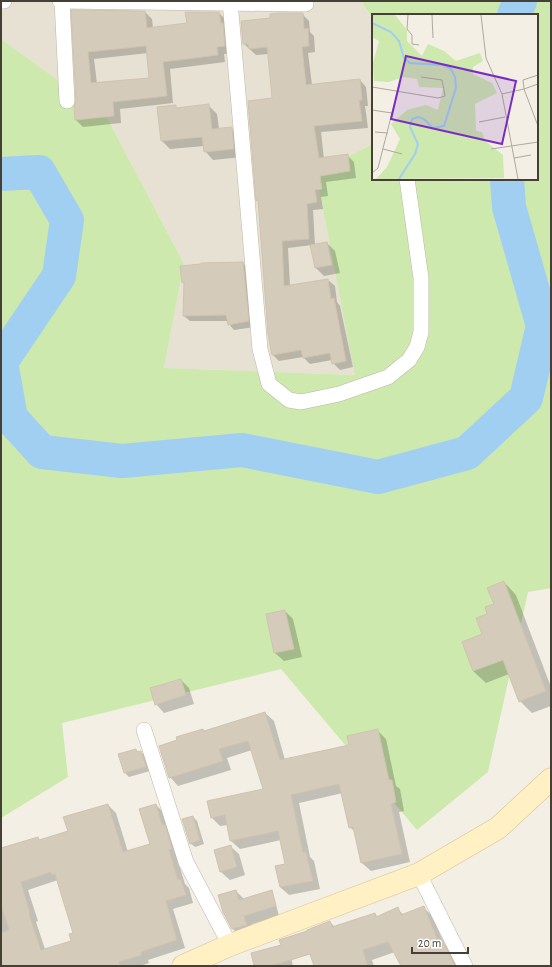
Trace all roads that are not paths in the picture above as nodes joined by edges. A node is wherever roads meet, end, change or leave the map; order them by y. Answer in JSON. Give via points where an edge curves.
{"nodes":[{"id":1,"x":1,"y":1,"type":"edge"},
{"id":2,"x":4,"y":1,"type":"edge"},
{"id":3,"x":61,"y":1,"type":"edge"},
{"id":4,"x":230,"y":2,"type":"edge"},
{"id":5,"x":306,"y":4,"type":"dead end"},
{"id":6,"x":67,"y":101,"type":"dead end"},
{"id":7,"x":407,"y":180,"type":"edge"},
{"id":8,"x":144,"y":730,"type":"dead end"},
{"id":9,"x":551,"y":779,"type":"edge"},
{"id":10,"x":419,"y":874,"type":"junction"},
{"id":11,"x":230,"y":945,"type":"junction"},
{"id":12,"x":183,"y":966,"type":"edge"},
{"id":13,"x":465,"y":966,"type":"edge"}],
"edges":[{"from":1,"to":2,"type":"street"},
{"from":3,"to":4,"type":"street"},
{"from":3,"to":6,"type":"street"},
{"from":4,"to":5,"type":"street"},
{"from":4,"to":7,"type":"street","via":[[260,349],[269,384],[289,400],[301,402],[338,394],[388,377],[409,360],[417,347],[421,332],[421,278]]},
{"from":8,"to":11,"type":"street","via":[[186,862]]},
{"from":9,"to":10,"type":"main road","via":[[498,828]]},
{"from":10,"to":11,"type":"main road"},
{"from":10,"to":13,"type":"street"},
{"from":11,"to":12,"type":"main road"}]}
